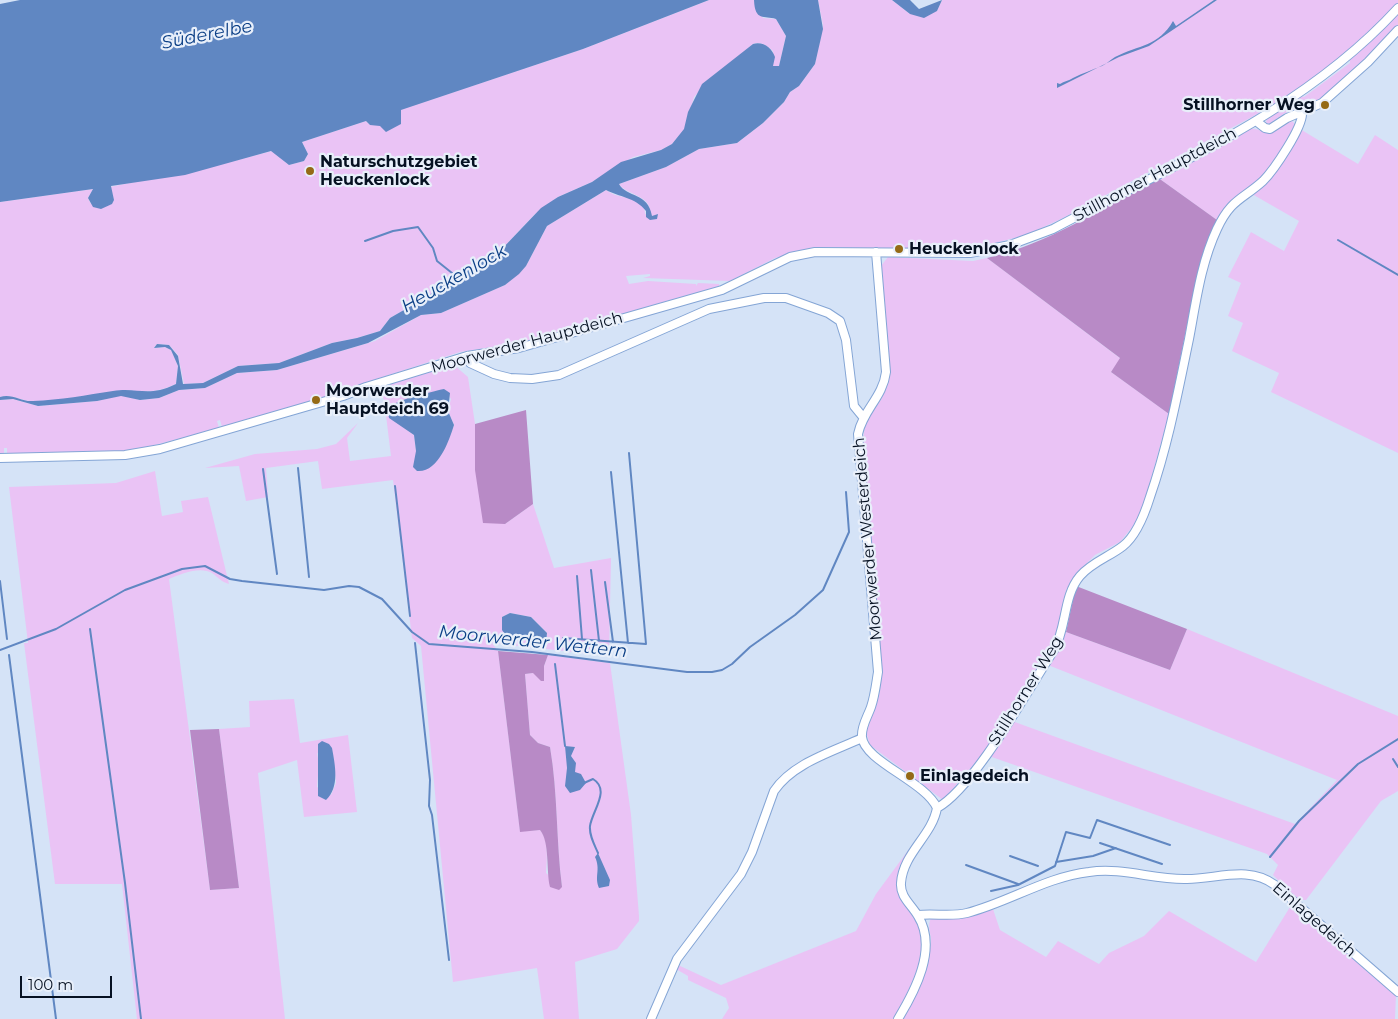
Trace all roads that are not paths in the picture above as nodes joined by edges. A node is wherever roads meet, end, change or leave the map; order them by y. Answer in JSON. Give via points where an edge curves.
{"nodes":[{"id":1,"x":1398,"y":8,"type":"edge"},
{"id":2,"x":1398,"y":30,"type":"edge"},
{"id":3,"x":1302,"y":113,"type":"junction"},
{"id":4,"x":1256,"y":121,"type":"junction"},
{"id":5,"x":876,"y":252,"type":"junction"},
{"id":6,"x":467,"y":356,"type":"junction"},
{"id":7,"x":863,"y":418,"type":"junction"},
{"id":8,"x":0,"y":458,"type":"edge"},
{"id":9,"x":862,"y":738,"type":"junction"},
{"id":10,"x":937,"y":808,"type":"junction"},
{"id":11,"x":918,"y":916,"type":"junction"},
{"id":12,"x":1398,"y":992,"type":"edge"},
{"id":13,"x":651,"y":1019,"type":"edge"},
{"id":14,"x":898,"y":1019,"type":"edge"}],
"edges":[{"from":1,"to":4,"type":"street","name":"Stillhorner Hauptdeich","via":[[1333,69]]},
{"from":2,"to":3,"type":"street","via":[[1322,103]]},
{"from":3,"to":4,"type":"street","via":[[1270,129]]},
{"from":3,"to":10,"type":"street","name":"Stillhorner Weg","via":[[1300,125],[1270,173],[1234,202],[1221,220],[1212,242],[1200,281],[1167,442],[1150,498],[1136,530],[1124,545],[1080,575],[1072,590],[1061,638],[1054,650],[980,764],[946,803]]},
{"from":4,"to":5,"type":"street","name":"Stillhorner Hauptdeich","via":[[1053,229],[1026,240],[970,253]]},
{"from":5,"to":6,"type":"street","name":"Moorwerder Hauptdeich","via":[[815,252],[790,257],[722,290],[519,348]]},
{"from":5,"to":7,"type":"street","via":[[886,372],[883,389]]},
{"from":6,"to":7,"type":"street","name":"Moorwerder Westerdeich","via":[[470,363],[510,378],[559,375],[691,316],[754,299],[792,299],[834,316],[843,328],[854,406]]},
{"from":6,"to":8,"type":"street","name":"Moorwerder Hauptdeich","via":[[160,449],[125,455]]},
{"from":7,"to":9,"type":"street","name":"Moorwerder Westerdeich","via":[[858,444],[878,672],[876,691]]},
{"from":9,"to":10,"type":"street","via":[[872,753],[928,795]]},
{"from":9,"to":13,"type":"street","via":[[790,773],[780,782],[741,874],[677,959]]},
{"from":10,"to":11,"type":"street","name":"Stillhorner Weg","via":[[903,871],[902,894]]},
{"from":11,"to":12,"type":"street","name":"Einlagedeich","via":[[966,913],[995,905],[1058,879],[1088,872],[1124,871],[1181,879],[1246,874],[1261,877],[1275,885]]},
{"from":11,"to":14,"type":"street","via":[[926,937],[925,956]]}]}
